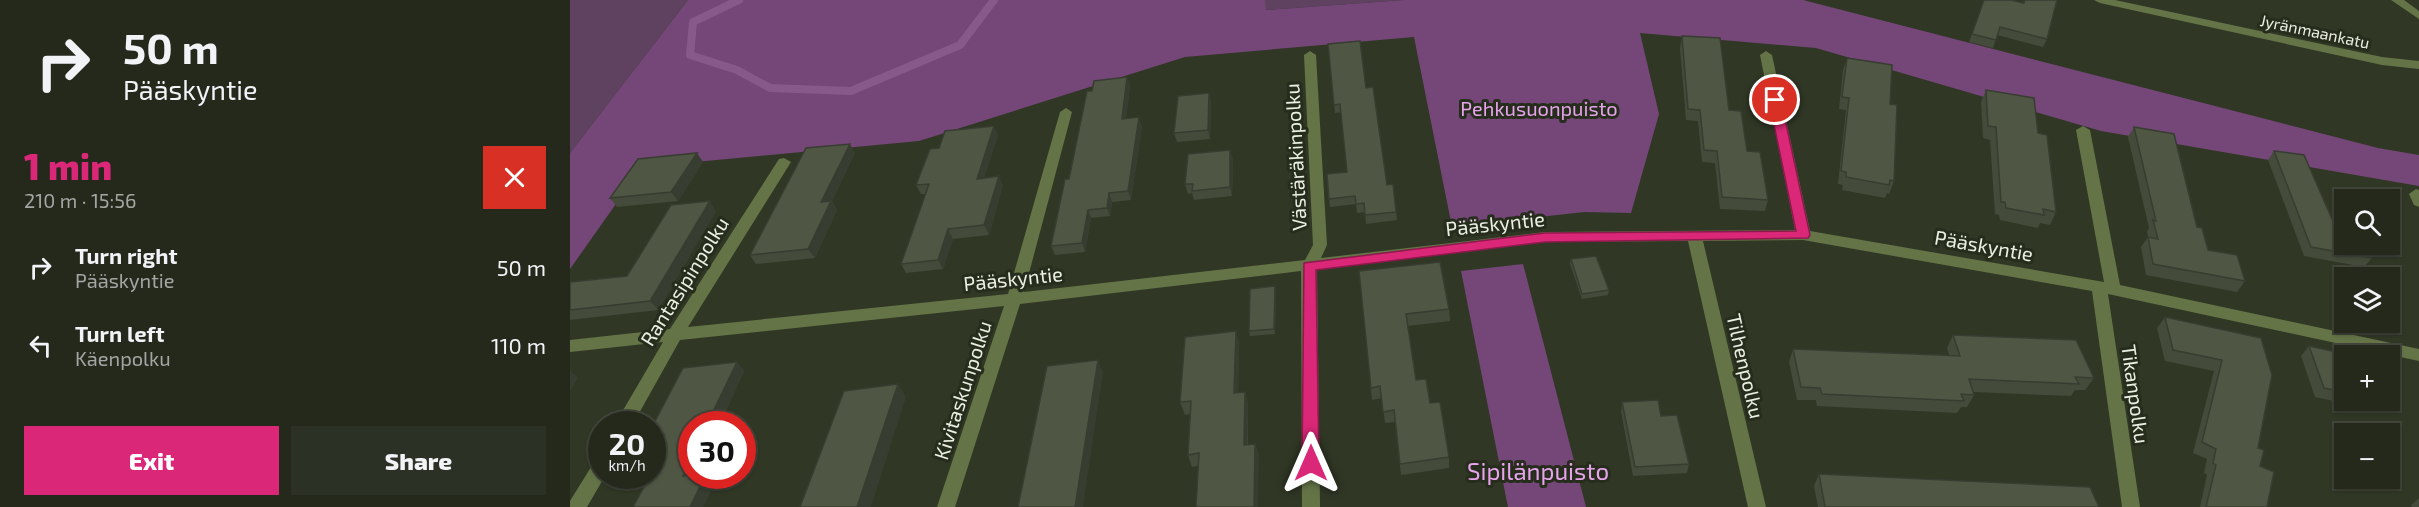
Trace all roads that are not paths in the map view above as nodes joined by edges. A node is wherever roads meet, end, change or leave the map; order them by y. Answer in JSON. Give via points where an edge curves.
{"nodes":[{"id":1,"x":2100,"y":0,"type":"edge"},
{"id":2,"x":2397,"y":0,"type":"edge"},
{"id":3,"x":2419,"y":16,"type":"edge"},
{"id":4,"x":1310,"y":55,"type":"dead end"},
{"id":5,"x":1766,"y":55,"type":"dead end"},
{"id":6,"x":2419,"y":65,"type":"edge"},
{"id":7,"x":1066,"y":112,"type":"dead end"},
{"id":8,"x":2083,"y":130,"type":"dead end"},
{"id":9,"x":784,"y":162,"type":"dead end"},
{"id":10,"x":1694,"y":235,"type":"junction"},
{"id":11,"x":1803,"y":235,"type":"junction"},
{"id":12,"x":1309,"y":266,"type":"junction"},
{"id":13,"x":2106,"y":288,"type":"junction"},
{"id":14,"x":1014,"y":299,"type":"junction"},
{"id":15,"x":674,"y":337,"type":"junction"},
{"id":16,"x":570,"y":346,"type":"edge"},
{"id":17,"x":2419,"y":355,"type":"edge"},
{"id":18,"x":631,"y":411,"type":"edge"},
{"id":19,"x":588,"y":488,"type":"edge"},
{"id":20,"x":577,"y":507,"type":"edge"},
{"id":21,"x":945,"y":507,"type":"edge"},
{"id":22,"x":1311,"y":507,"type":"edge"},
{"id":23,"x":1757,"y":507,"type":"edge"},
{"id":24,"x":2131,"y":507,"type":"edge"}],
"edges":[{"from":1,"to":6,"type":"street","name":"Jyränmaankatu","via":[[2382,62]]},
{"from":2,"to":3,"type":"street"},
{"from":4,"to":12,"type":"street","name":"Västäräkinpolku","via":[[1320,245]]},
{"from":5,"to":11,"type":"street"},
{"from":7,"to":14,"type":"street","name":"Kivitaskunpolku"},
{"from":8,"to":13,"type":"street","name":"Tikanpolku"},
{"from":9,"to":15,"type":"street","name":"Rantasipinpolku"},
{"from":10,"to":11,"type":"street","name":"Pääskyntie"},
{"from":10,"to":12,"type":"street","name":"Pääskyntie","via":[[1545,237]]},
{"from":10,"to":23,"type":"street","name":"Tilhenpolku"},
{"from":11,"to":13,"type":"street","name":"Pääskyntie"},
{"from":12,"to":14,"type":"street","name":"Pääskyntie"},
{"from":12,"to":22,"type":"street","name":"Västäräkinpolku"},
{"from":13,"to":17,"type":"street","name":"Pääskyntie"},
{"from":13,"to":24,"type":"street","name":"Tikanpolku"},
{"from":14,"to":15,"type":"street","name":"Pääskyntie"},
{"from":14,"to":21,"type":"street","name":"Kivitaskunpolku"},
{"from":15,"to":16,"type":"street","name":"Pääskyntie"},
{"from":15,"to":18,"type":"street","name":"Rantasipinpolku"},
{"from":19,"to":20,"type":"street"}]}
